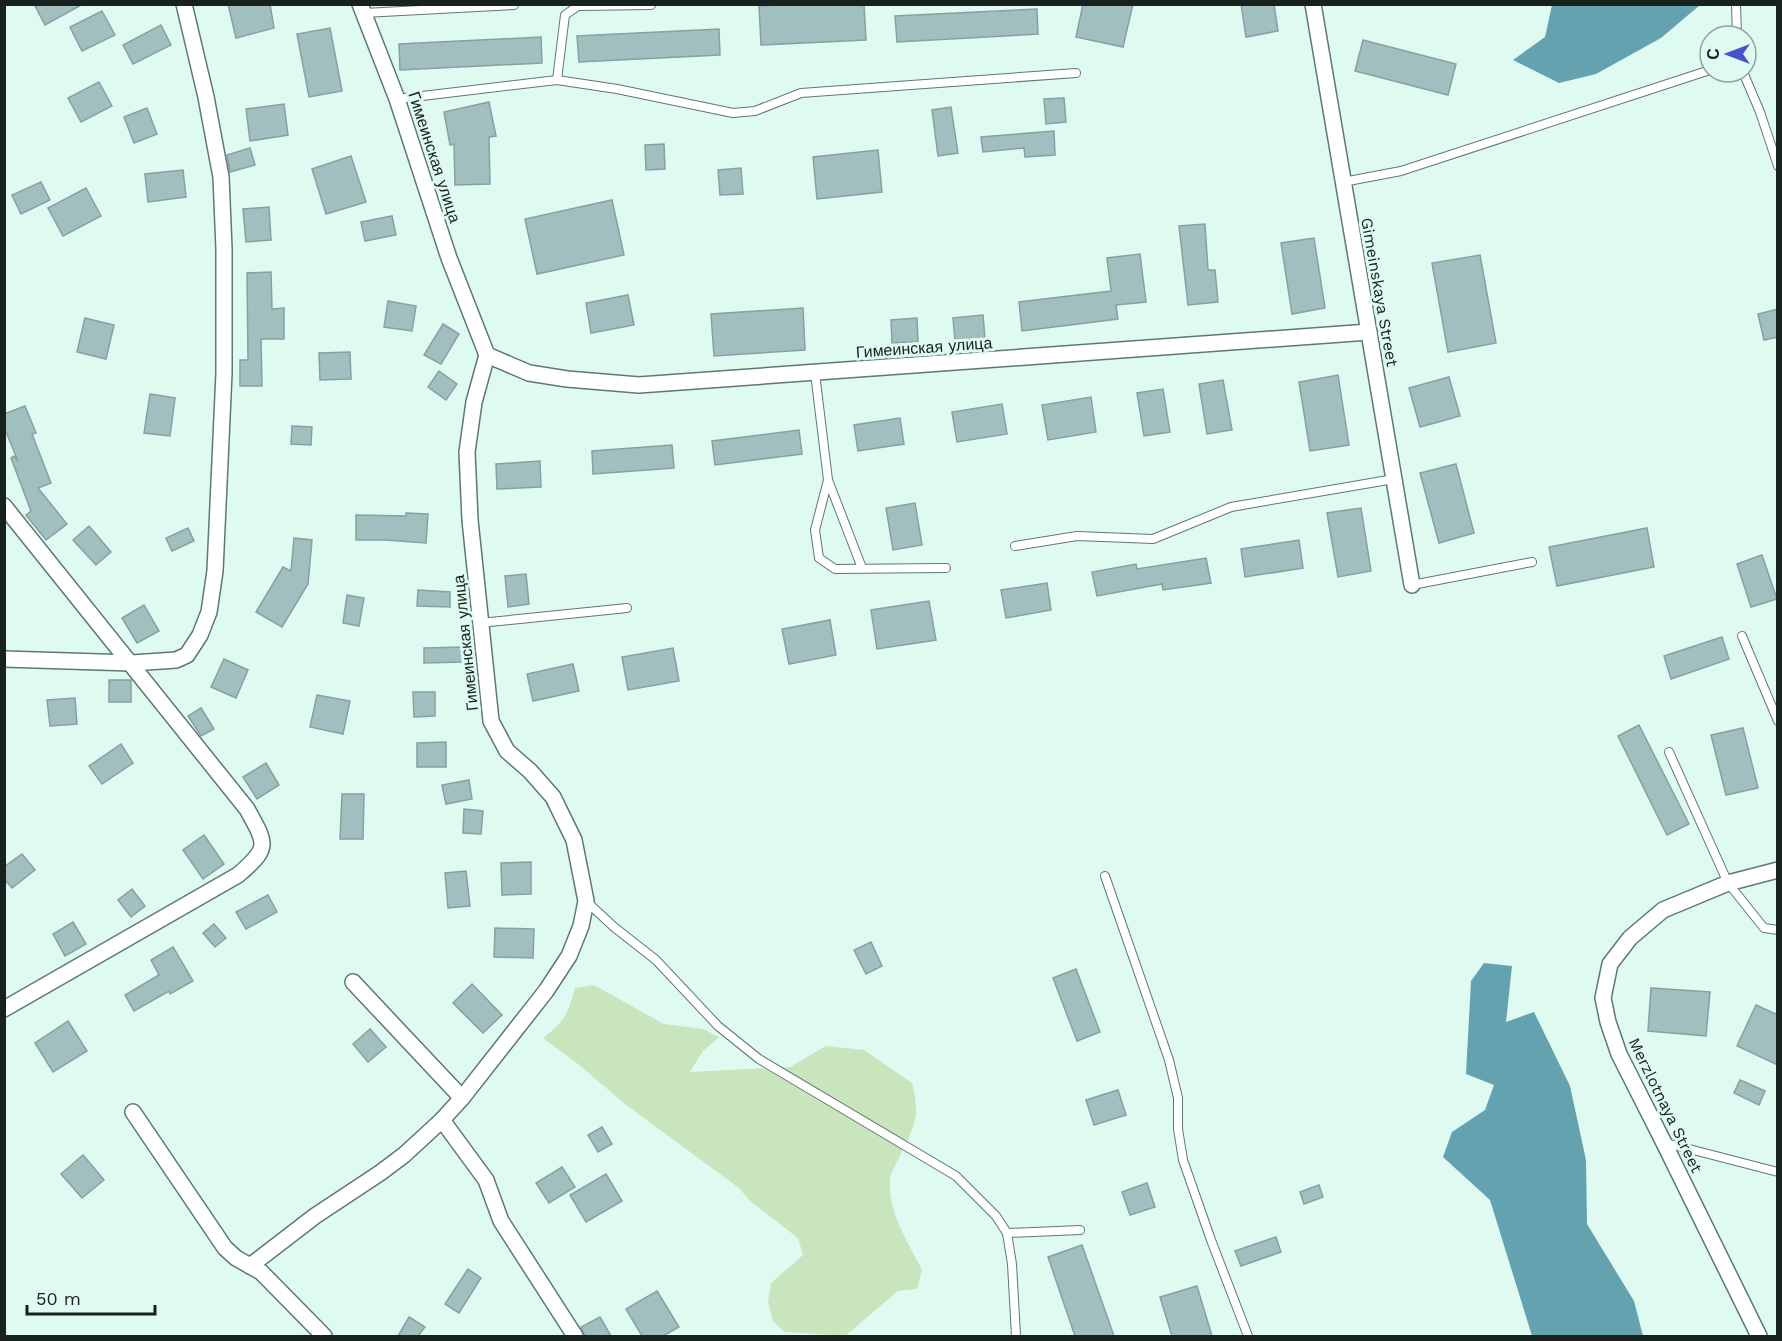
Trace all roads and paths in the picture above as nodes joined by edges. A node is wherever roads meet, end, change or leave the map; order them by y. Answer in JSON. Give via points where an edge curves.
{"nodes":[{"id":1,"x":184,"y":4,"type":"edge"},
{"id":2,"x":1313,"y":4,"type":"edge"},
{"id":3,"x":1736,"y":4,"type":"edge"},
{"id":4,"x":514,"y":5,"type":"edge"},
{"id":5,"x":651,"y":5,"type":"edge"},
{"id":6,"x":362,"y":9,"type":"edge"},
{"id":7,"x":1737,"y":24,"type":"edge"},
{"id":8,"x":1076,"y":73,"type":"dead end"},
{"id":9,"x":1698,"y":74,"type":"edge"},
{"id":10,"x":557,"y":80,"type":"junction"},
{"id":11,"x":1748,"y":84,"type":"edge"},
{"id":12,"x":397,"y":99,"type":"junction"},
{"id":13,"x":1778,"y":166,"type":"edge"},
{"id":14,"x":1343,"y":183,"type":"junction"},
{"id":15,"x":1369,"y":332,"type":"junction"},
{"id":16,"x":487,"y":354,"type":"junction"},
{"id":17,"x":815,"y":373,"type":"junction"},
{"id":18,"x":1394,"y":479,"type":"junction"},
{"id":19,"x":828,"y":480,"type":"junction"},
{"id":20,"x":4,"y":506,"type":"edge"},
{"id":21,"x":1015,"y":546,"type":"dead end"},
{"id":22,"x":1532,"y":562,"type":"dead end"},
{"id":23,"x":862,"y":568,"type":"junction"},
{"id":24,"x":946,"y":568,"type":"dead end"},
{"id":25,"x":1412,"y":585,"type":"joint"},
{"id":26,"x":627,"y":608,"type":"dead end"},
{"id":27,"x":480,"y":622,"type":"junction"},
{"id":28,"x":1742,"y":636,"type":"dead end"},
{"id":29,"x":4,"y":659,"type":"edge"},
{"id":30,"x":132,"y":663,"type":"junction"},
{"id":31,"x":1778,"y":721,"type":"edge"},
{"id":32,"x":1669,"y":753,"type":"dead end"},
{"id":33,"x":1778,"y":870,"type":"edge"},
{"id":34,"x":1105,"y":876,"type":"dead end"},
{"id":35,"x":1728,"y":883,"type":"junction"},
{"id":36,"x":586,"y":901,"type":"junction"},
{"id":37,"x":1778,"y":930,"type":"edge"},
{"id":38,"x":353,"y":982,"type":"dead end"},
{"id":39,"x":4,"y":1009,"type":"edge"},
{"id":40,"x":462,"y":1098,"type":"junction"},
{"id":41,"x":133,"y":1112,"type":"dead end"},
{"id":42,"x":442,"y":1120,"type":"junction"},
{"id":43,"x":1665,"y":1143,"type":"junction"},
{"id":44,"x":1778,"y":1172,"type":"edge"},
{"id":45,"x":1080,"y":1230,"type":"dead end"},
{"id":46,"x":1007,"y":1233,"type":"junction"},
{"id":47,"x":250,"y":1266,"type":"junction"},
{"id":48,"x":324,"y":1336,"type":"edge"},
{"id":49,"x":575,"y":1336,"type":"edge"},
{"id":50,"x":1017,"y":1336,"type":"edge"},
{"id":51,"x":1248,"y":1336,"type":"edge"},
{"id":52,"x":1759,"y":1336,"type":"edge"}],
"edges":[{"from":1,"to":30,"type":"street","via":[[221,177],[224,373],[215,571],[209,612],[187,655],[176,660]]},
{"from":2,"to":14,"type":"street","name":"Gimeinskaya Street"},
{"from":3,"to":7,"type":"lane"},
{"from":4,"to":6,"type":"lane"},
{"from":5,"to":10,"type":"lane","via":[[571,9],[565,15]]},
{"from":6,"to":12,"type":"street","name":"Гимеинская улица"},
{"from":8,"to":10,"type":"lane","via":[[801,93],[755,111],[734,113]]},
{"from":9,"to":14,"type":"lane","via":[[1401,171]]},
{"from":10,"to":12,"type":"lane"},
{"from":11,"to":13,"type":"lane"},
{"from":12,"to":16,"type":"street","name":"Гимеинская улица","via":[[449,258]]},
{"from":14,"to":15,"type":"street","name":"Gimeinskaya Street"},
{"from":15,"to":17,"type":"street","name":"Гимеинская улица"},
{"from":15,"to":18,"type":"street","name":"Gimeinskaya Street"},
{"from":16,"to":17,"type":"street","name":"Гимеинская улица","via":[[530,373],[639,385]]},
{"from":16,"to":27,"type":"street","name":"Гимеинская улица","via":[[474,402],[467,452]]},
{"from":17,"to":19,"type":"lane"},
{"from":18,"to":21,"type":"lane","via":[[1231,507],[1153,539],[1077,536]]},
{"from":18,"to":25,"type":"street","name":"Gimeinskaya Street"},
{"from":19,"to":23,"type":"lane"},
{"from":19,"to":23,"type":"lane","via":[[815,530],[819,558],[835,569]]},
{"from":20,"to":30,"type":"street"},
{"from":22,"to":25,"type":"lane"},
{"from":23,"to":24,"type":"lane"},
{"from":26,"to":27,"type":"lane"},
{"from":27,"to":36,"type":"street","name":"Гимеинская улица","via":[[491,721],[507,751],[553,797],[574,840]]},
{"from":28,"to":31,"type":"lane"},
{"from":29,"to":30,"type":"street"},
{"from":30,"to":39,"type":"street","via":[[247,809],[261,835],[262,850],[238,875]]},
{"from":32,"to":35,"type":"lane"},
{"from":33,"to":35,"type":"street","name":"Merzlotnaya Street"},
{"from":34,"to":51,"type":"lane","via":[[1169,1060],[1178,1098],[1183,1160]]},
{"from":35,"to":37,"type":"lane","via":[[1764,928]]},
{"from":35,"to":43,"type":"street","name":"Merzlotnaya Street","via":[[1663,910],[1630,938],[1610,964],[1603,998],[1608,1022],[1619,1054]]},
{"from":36,"to":40,"type":"street","via":[[581,926],[563,964]]},
{"from":36,"to":46,"type":"lane","via":[[656,960],[718,1026],[759,1059],[956,1176],[996,1215]]},
{"from":38,"to":40,"type":"street"},
{"from":40,"to":42,"type":"street"},
{"from":41,"to":47,"type":"street","via":[[225,1248]]},
{"from":42,"to":47,"type":"street","via":[[404,1155]]},
{"from":42,"to":49,"type":"street","via":[[486,1180],[501,1221]]},
{"from":43,"to":44,"type":"lane"},
{"from":43,"to":52,"type":"street","name":"Merzlotnaya Street"},
{"from":45,"to":46,"type":"lane"},
{"from":46,"to":50,"type":"lane"},
{"from":47,"to":48,"type":"street","via":[[266,1277]]}]}
